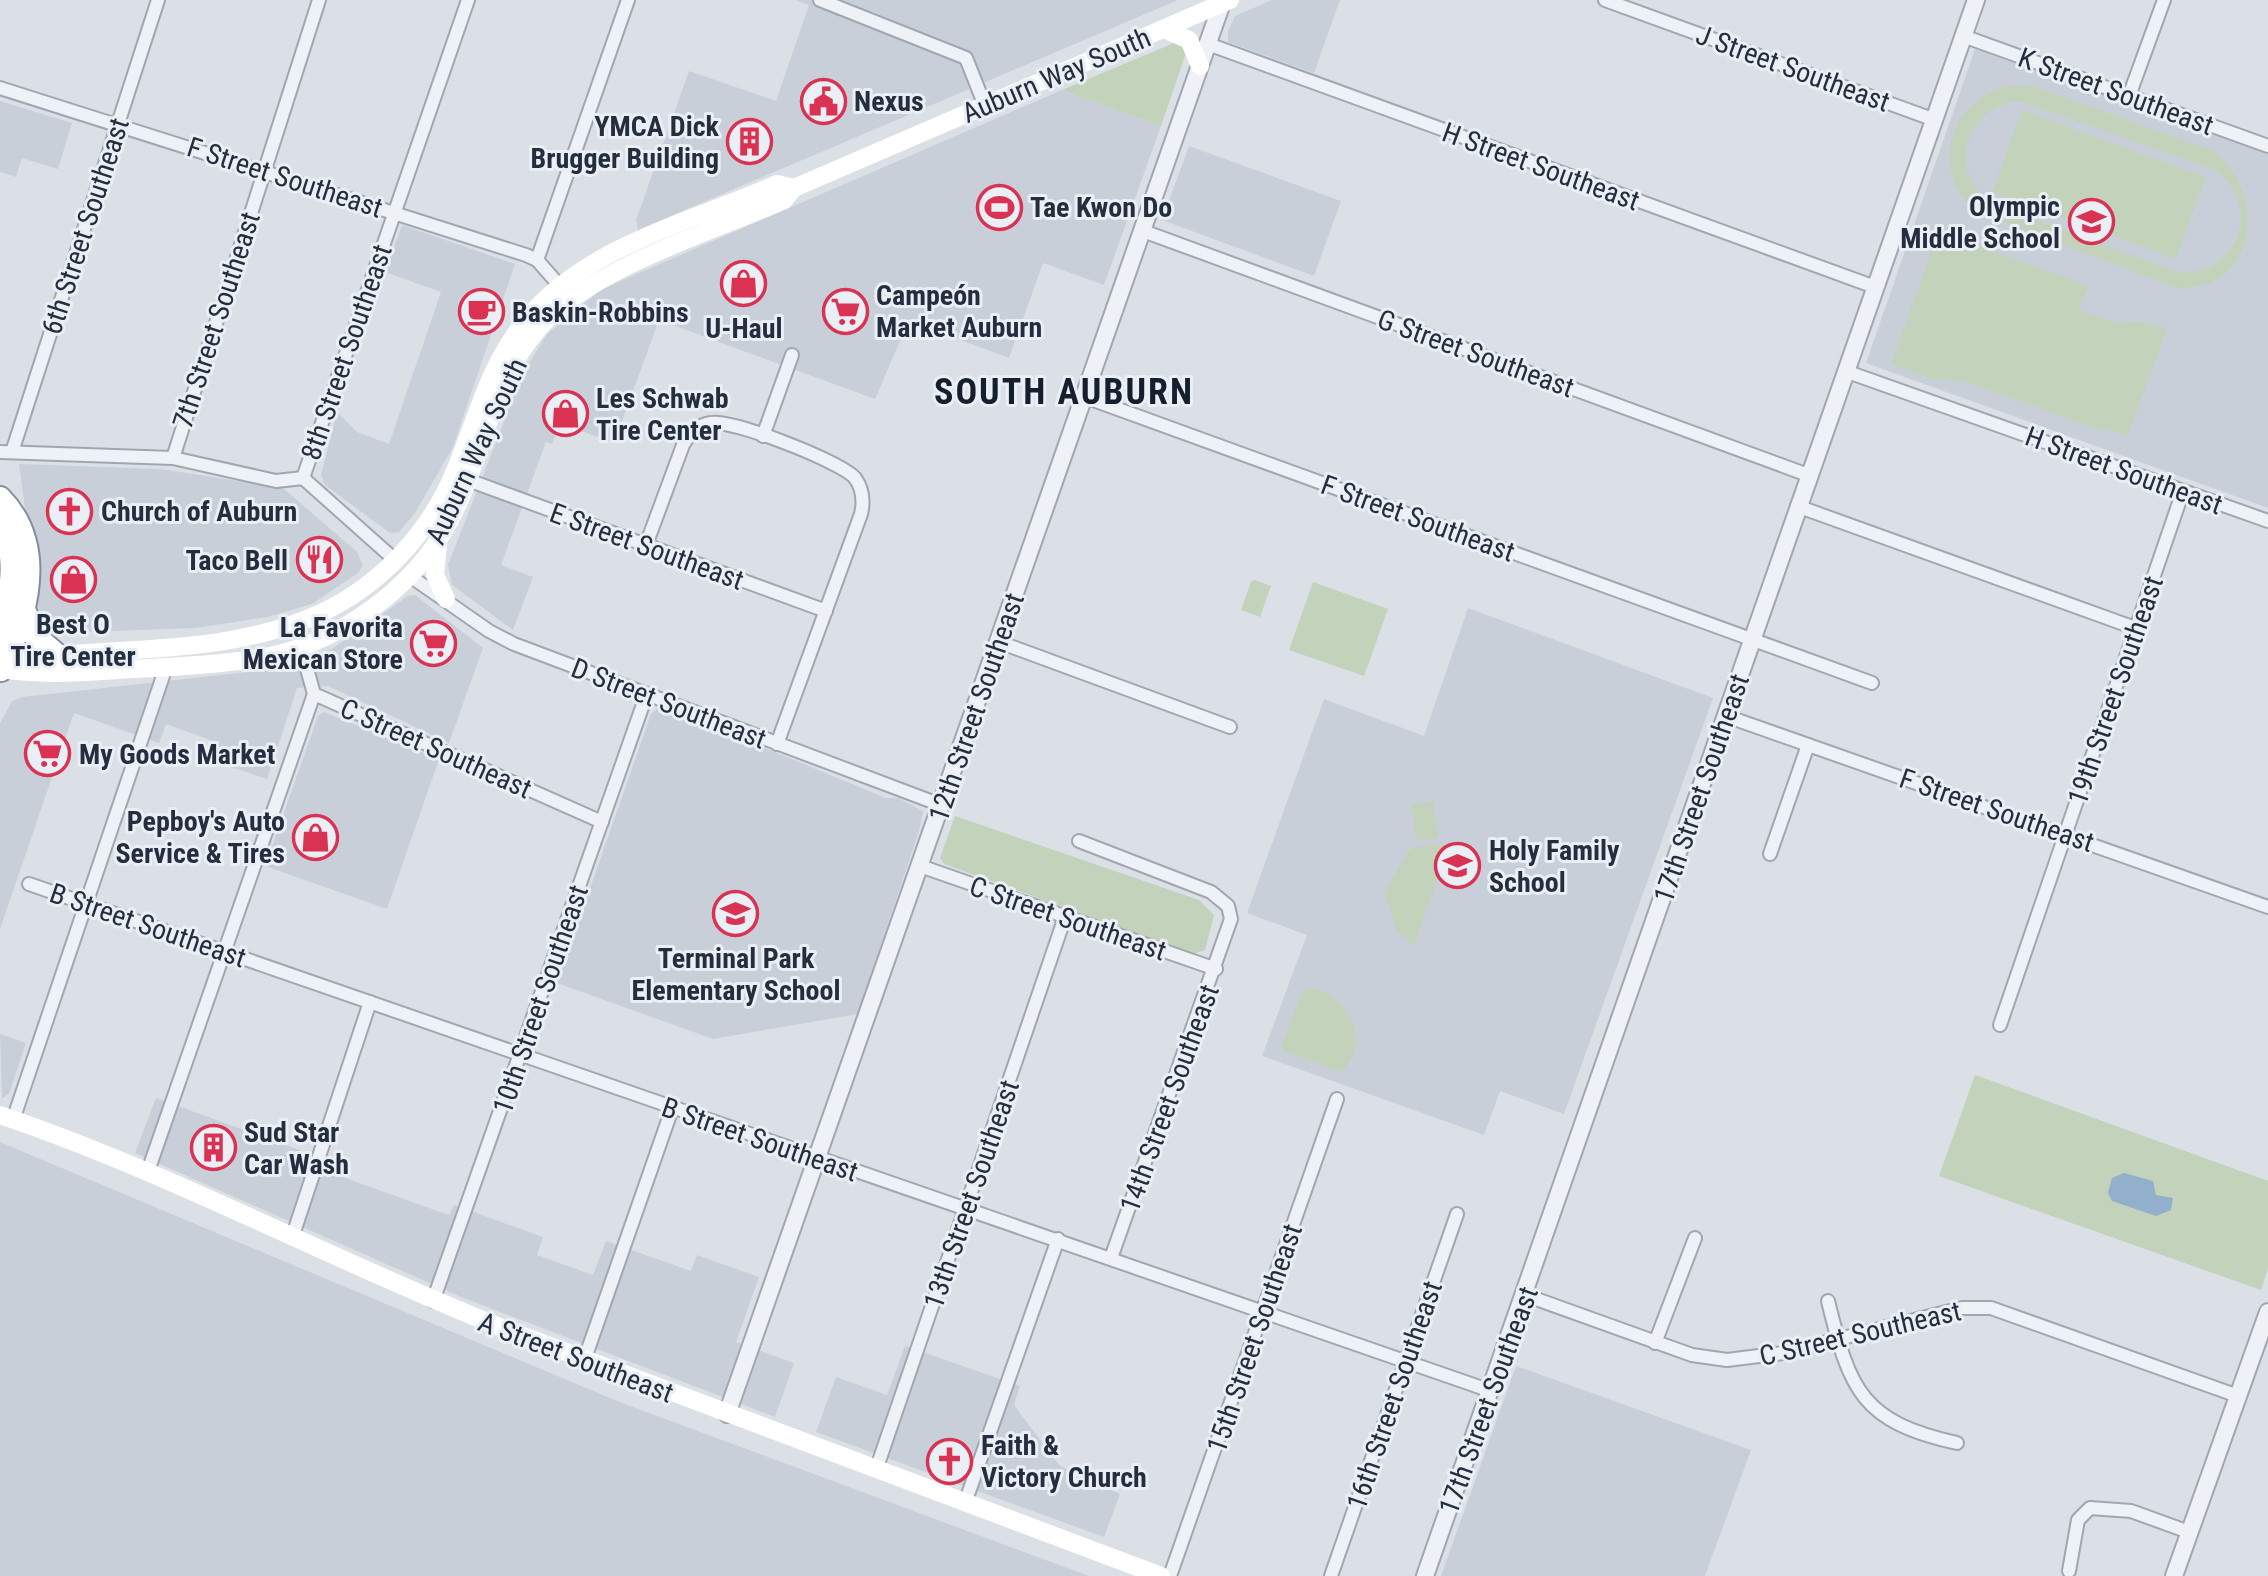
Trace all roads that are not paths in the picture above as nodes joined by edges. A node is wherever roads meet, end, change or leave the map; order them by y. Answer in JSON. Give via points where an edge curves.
{"nodes":[{"id":1,"x":158,"y":0,"type":"edge"},
{"id":2,"x":319,"y":0,"type":"edge"},
{"id":3,"x":468,"y":0,"type":"edge"},
{"id":4,"x":628,"y":0,"type":"edge"},
{"id":5,"x":820,"y":0,"type":"edge"},
{"id":6,"x":1605,"y":0,"type":"edge"},
{"id":7,"x":1976,"y":0,"type":"edge"},
{"id":8,"x":2164,"y":0,"type":"edge"},
{"id":9,"x":1225,"y":1,"type":"edge"},
{"id":10,"x":1164,"y":29,"type":"junction"},
{"id":11,"x":1963,"y":36,"type":"junction"},
{"id":12,"x":1208,"y":44,"type":"junction"},
{"id":13,"x":1200,"y":66,"type":"junction"},
{"id":14,"x":0,"y":88,"type":"edge"},
{"id":15,"x":2129,"y":96,"type":"junction"},
{"id":16,"x":985,"y":106,"type":"junction"},
{"id":17,"x":1935,"y":120,"type":"junction"},
{"id":18,"x":118,"y":124,"type":"junction"},
{"id":19,"x":2268,"y":146,"type":"edge"},
{"id":20,"x":264,"y":171,"type":"junction"},
{"id":21,"x":394,"y":212,"type":"junction"},
{"id":22,"x":1143,"y":231,"type":"junction"},
{"id":23,"x":537,"y":260,"type":"junction"},
{"id":24,"x":1875,"y":287,"type":"junction"},
{"id":25,"x":565,"y":292,"type":"junction"},
{"id":26,"x":792,"y":355,"type":"dead end"},
{"id":27,"x":1845,"y":371,"type":"junction"},
{"id":28,"x":1085,"y":397,"type":"junction"},
{"id":29,"x":763,"y":436,"type":"junction"},
{"id":30,"x":6,"y":452,"type":"edge"},
{"id":31,"x":173,"y":458,"type":"junction"},
{"id":32,"x":1808,"y":475,"type":"junction"},
{"id":33,"x":303,"y":478,"type":"junction"},
{"id":34,"x":468,"y":480,"type":"junction"},
{"id":35,"x":2183,"y":491,"type":"junction"},
{"id":36,"x":0,"y":498,"type":"edge"},
{"id":37,"x":458,"y":503,"type":"junction"},
{"id":38,"x":1797,"y":506,"type":"junction"},
{"id":39,"x":2268,"y":521,"type":"edge"},
{"id":40,"x":0,"y":523,"type":"edge"},
{"id":41,"x":439,"y":539,"type":"junction"},
{"id":42,"x":646,"y":545,"type":"junction"},
{"id":43,"x":395,"y":560,"type":"junction"},
{"id":44,"x":410,"y":576,"type":"junction"},
{"id":45,"x":11,"y":585,"type":"junction"},
{"id":46,"x":446,"y":599,"type":"junction"},
{"id":47,"x":0,"y":608,"type":"edge"},
{"id":48,"x":24,"y":608,"type":"junction"},
{"id":49,"x":826,"y":611,"type":"junction"},
{"id":50,"x":2135,"y":628,"type":"junction"},
{"id":51,"x":326,"y":635,"type":"junction"},
{"id":52,"x":0,"y":636,"type":"edge"},
{"id":53,"x":1751,"y":639,"type":"junction"},
{"id":54,"x":999,"y":642,"type":"junction"},
{"id":55,"x":301,"y":647,"type":"junction"},
{"id":56,"x":56,"y":654,"type":"junction"},
{"id":57,"x":0,"y":656,"type":"edge"},
{"id":58,"x":166,"y":667,"type":"junction"},
{"id":59,"x":0,"y":671,"type":"edge"},
{"id":60,"x":1872,"y":683,"type":"dead end"},
{"id":61,"x":314,"y":694,"type":"junction"},
{"id":62,"x":646,"y":696,"type":"junction"},
{"id":63,"x":1726,"y":716,"type":"junction"},
{"id":64,"x":1230,"y":727,"type":"dead end"},
{"id":65,"x":777,"y":744,"type":"junction"},
{"id":66,"x":1808,"y":745,"type":"junction"},
{"id":67,"x":941,"y":805,"type":"junction"},
{"id":68,"x":602,"y":822,"type":"junction"},
{"id":69,"x":2066,"y":834,"type":"junction"},
{"id":70,"x":1079,"y":841,"type":"dead end"},
{"id":71,"x":1770,"y":854,"type":"dead end"},
{"id":72,"x":920,"y":866,"type":"junction"},
{"id":73,"x":29,"y":884,"type":"dead end"},
{"id":74,"x":86,"y":904,"type":"junction"},
{"id":75,"x":2268,"y":907,"type":"edge"},
{"id":76,"x":1065,"y":917,"type":"junction"},
{"id":77,"x":224,"y":951,"type":"junction"},
{"id":78,"x":1216,"y":969,"type":"junction"},
{"id":79,"x":370,"y":1002,"type":"junction"},
{"id":80,"x":2000,"y":1025,"type":"dead end"},
{"id":81,"x":521,"y":1055,"type":"junction"},
{"id":82,"x":1337,"y":1099,"type":"dead end"},
{"id":83,"x":672,"y":1109,"type":"junction"},
{"id":84,"x":7,"y":1117,"type":"edge"},
{"id":85,"x":817,"y":1158,"type":"junction"},
{"id":86,"x":148,"y":1171,"type":"junction"},
{"id":87,"x":965,"y":1209,"type":"junction"},
{"id":88,"x":1457,"y":1214,"type":"dead end"},
{"id":89,"x":293,"y":1235,"type":"junction"},
{"id":90,"x":1695,"y":1238,"type":"dead end"},
{"id":91,"x":1058,"y":1239,"type":"junction"},
{"id":92,"x":1111,"y":1258,"type":"junction"},
{"id":93,"x":1525,"y":1295,"type":"junction"},
{"id":94,"x":433,"y":1301,"type":"junction"},
{"id":95,"x":1828,"y":1301,"type":"dead end"},
{"id":96,"x":1263,"y":1312,"type":"junction"},
{"id":97,"x":2268,"y":1312,"type":"edge"},
{"id":98,"x":1837,"y":1339,"type":"junction"},
{"id":99,"x":1655,"y":1343,"type":"junction"},
{"id":100,"x":584,"y":1361,"type":"junction"},
{"id":101,"x":1406,"y":1362,"type":"junction"},
{"id":102,"x":1491,"y":1391,"type":"junction"},
{"id":103,"x":2238,"y":1396,"type":"junction"},
{"id":104,"x":727,"y":1414,"type":"junction"},
{"id":105,"x":1957,"y":1443,"type":"dead end"},
{"id":106,"x":876,"y":1470,"type":"junction"},
{"id":107,"x":965,"y":1503,"type":"junction"},
{"id":108,"x":2189,"y":1532,"type":"junction"},
{"id":109,"x":2069,"y":1571,"type":"dead end"},
{"id":110,"x":1161,"y":1576,"type":"edge"},
{"id":111,"x":1170,"y":1576,"type":"edge"},
{"id":112,"x":1331,"y":1576,"type":"edge"},
{"id":113,"x":1425,"y":1576,"type":"edge"},
{"id":114,"x":2174,"y":1576,"type":"edge"}],
"edges":[{"from":1,"to":18,"type":"street","name":"6th Street Southeast"},
{"from":2,"to":20,"type":"street","name":"7th Street Southeast"},
{"from":3,"to":21,"type":"street","name":"8th Street Southeast"},
{"from":4,"to":23,"type":"street"},
{"from":5,"to":16,"type":"street","via":[[966,58]]},
{"from":6,"to":17,"type":"street","name":"J Street Southeast"},
{"from":7,"to":11,"type":"street","name":"17th Street Southeast"},
{"from":8,"to":15,"type":"street"},
{"from":9,"to":10,"type":"main road","name":"Auburn Way South"},
{"from":9,"to":12,"type":"street","name":"12th Street Southeast"},
{"from":10,"to":13,"type":"main road","via":[[1189,40]]},
{"from":10,"to":16,"type":"main road","name":"Auburn Way South"},
{"from":11,"to":15,"type":"street","name":"K Street Southeast"},
{"from":11,"to":17,"type":"street","name":"17th Street Southeast"},
{"from":12,"to":13,"type":"street","name":"12th Street Southeast"},
{"from":12,"to":24,"type":"street","name":"H Street Southeast"},
{"from":13,"to":22,"type":"street","name":"12th Street Southeast"},
{"from":14,"to":18,"type":"street","name":"F Street Southeast"},
{"from":15,"to":19,"type":"street","name":"K Street Southeast"},
{"from":16,"to":25,"type":"main road","name":"Auburn Way South","via":[[794,188],[777,184],[593,263]]},
{"from":17,"to":24,"type":"street","name":"17th Street Southeast"},
{"from":18,"to":20,"type":"street","name":"F Street Southeast"},
{"from":18,"to":30,"type":"street","name":"6th Street Southeast"},
{"from":20,"to":21,"type":"street","name":"F Street Southeast"},
{"from":20,"to":31,"type":"street","name":"7th Street Southeast"},
{"from":21,"to":23,"type":"street","name":"F Street Southeast"},
{"from":21,"to":33,"type":"street","name":"8th Street Southeast"},
{"from":22,"to":28,"type":"street","name":"12th Street Southeast"},
{"from":22,"to":32,"type":"street","name":"G Street Southeast"},
{"from":23,"to":25,"type":"street"},
{"from":24,"to":27,"type":"street","name":"17th Street Southeast"},
{"from":25,"to":34,"type":"main road","name":"Auburn Way South","via":[[507,376]]},
{"from":25,"to":43,"type":"main road","name":"Auburn Way South","via":[[524,321],[501,353],[449,483]]},
{"from":26,"to":29,"type":"street"},
{"from":27,"to":32,"type":"street","name":"17th Street Southeast"},
{"from":27,"to":35,"type":"street","name":"H Street Southeast"},
{"from":28,"to":53,"type":"street","name":"F Street Southeast"},
{"from":28,"to":54,"type":"street","name":"12th Street Southeast"},
{"from":29,"to":42,"type":"street","via":[[722,422],[700,426],[683,445]]},
{"from":29,"to":49,"type":"street","via":[[840,467],[858,482],[862,509]]},
{"from":30,"to":31,"type":"street"},
{"from":31,"to":33,"type":"street","via":[[276,481]]},
{"from":32,"to":38,"type":"street","name":"17th Street Southeast"},
{"from":33,"to":43,"type":"street"},
{"from":34,"to":37,"type":"main road","name":"Auburn Way South"},
{"from":34,"to":42,"type":"street","name":"E Street Southeast"},
{"from":35,"to":39,"type":"street","name":"H Street Southeast"},
{"from":35,"to":50,"type":"street","name":"19th Street Southeast"},
{"from":36,"to":48,"type":"highway","via":[[18,522],[27,550]]},
{"from":37,"to":41,"type":"main road","name":"Auburn Way South"},
{"from":37,"to":43,"type":"main road","via":[[417,551]]},
{"from":38,"to":50,"type":"street"},
{"from":38,"to":53,"type":"street","name":"17th Street Southeast"},
{"from":40,"to":45,"type":"highway","via":[[12,556]]},
{"from":41,"to":44,"type":"main road","name":"Auburn Way South"},
{"from":41,"to":46,"type":"main road","via":[[435,575]]},
{"from":42,"to":49,"type":"street","name":"E Street Southeast"},
{"from":43,"to":51,"type":"main road","via":[[383,587],[333,623]]},
{"from":43,"to":56,"type":"main road","name":"Auburn Way South","via":[[356,593],[320,613],[252,638]]},
{"from":44,"to":46,"type":"street","name":"D Street Southeast"},
{"from":44,"to":51,"type":"main road","name":"Auburn Way South"},
{"from":45,"to":47,"type":"highway"},
{"from":45,"to":52,"type":"highway"},
{"from":46,"to":62,"type":"street","name":"D Street Southeast","via":[[501,638]]},
{"from":48,"to":56,"type":"highway","via":[[34,635]]},
{"from":48,"to":59,"type":"highway"},
{"from":49,"to":65,"type":"street"},
{"from":50,"to":69,"type":"street","name":"19th Street Southeast"},
{"from":51,"to":55,"type":"main road","name":"Auburn Way South"},
{"from":53,"to":60,"type":"street","name":"F Street Southeast"},
{"from":53,"to":63,"type":"street","name":"17th Street Southeast"},
{"from":54,"to":64,"type":"street"},
{"from":54,"to":67,"type":"street","name":"12th Street Southeast"},
{"from":55,"to":58,"type":"main road","name":"Auburn Way South","via":[[256,659]]},
{"from":55,"to":61,"type":"street","name":"C Street Southeast"},
{"from":56,"to":59,"type":"main road","name":"Auburn Way South"},
{"from":57,"to":59,"type":"highway"},
{"from":58,"to":59,"type":"main road","name":"Auburn Way South","via":[[37,675]]},
{"from":58,"to":74,"type":"street"},
{"from":61,"to":68,"type":"street","name":"C Street Southeast"},
{"from":61,"to":77,"type":"street"},
{"from":62,"to":65,"type":"street","name":"D Street Southeast"},
{"from":62,"to":68,"type":"street","name":"10th Street Southeast"},
{"from":63,"to":66,"type":"street","name":"F Street Southeast"},
{"from":63,"to":93,"type":"street","name":"17th Street Southeast"},
{"from":65,"to":67,"type":"street","name":"D Street Southeast"},
{"from":66,"to":69,"type":"street","name":"F Street Southeast"},
{"from":66,"to":71,"type":"street"},
{"from":67,"to":72,"type":"street","name":"12th Street Southeast"},
{"from":68,"to":81,"type":"street","name":"10th Street Southeast"},
{"from":69,"to":75,"type":"street","name":"F Street Southeast"},
{"from":69,"to":80,"type":"street","name":"19th Street Southeast"},
{"from":70,"to":78,"type":"street","name":"14th Street Southeast","via":[[1218,896],[1230,912]]},
{"from":72,"to":76,"type":"street","name":"C Street Southeast"},
{"from":72,"to":85,"type":"street","name":"12th Street Southeast"},
{"from":73,"to":74,"type":"street","name":"B Street Southeast"},
{"from":74,"to":77,"type":"street","name":"B Street Southeast"},
{"from":74,"to":84,"type":"street"},
{"from":76,"to":78,"type":"street","name":"C Street Southeast"},
{"from":76,"to":87,"type":"street","name":"13th Street Southeast"},
{"from":77,"to":79,"type":"street","name":"B Street Southeast"},
{"from":77,"to":86,"type":"street"},
{"from":78,"to":92,"type":"street","name":"14th Street Southeast"},
{"from":79,"to":81,"type":"street","name":"B Street Southeast"},
{"from":79,"to":89,"type":"street"},
{"from":81,"to":83,"type":"street","name":"B Street Southeast"},
{"from":81,"to":94,"type":"street","name":"10th Street Southeast"},
{"from":82,"to":96,"type":"street","name":"15th Street Southeast"},
{"from":83,"to":85,"type":"street","name":"B Street Southeast"},
{"from":83,"to":100,"type":"street"},
{"from":84,"to":86,"type":"main road","name":"A Street Southeast"},
{"from":85,"to":87,"type":"street","name":"B Street Southeast"},
{"from":85,"to":104,"type":"street","name":"12th Street Southeast"},
{"from":86,"to":89,"type":"main road","name":"A Street Southeast"},
{"from":87,"to":91,"type":"street","name":"B Street Southeast"},
{"from":87,"to":106,"type":"street","name":"13th Street Southeast"},
{"from":88,"to":101,"type":"street","name":"16th Street Southeast"},
{"from":89,"to":94,"type":"main road","name":"A Street Southeast"},
{"from":90,"to":99,"type":"street"},
{"from":91,"to":92,"type":"street","name":"B Street Southeast"},
{"from":91,"to":107,"type":"street"},
{"from":92,"to":96,"type":"street","name":"B Street Southeast"},
{"from":93,"to":99,"type":"street","name":"C Street Southeast"},
{"from":93,"to":102,"type":"street","name":"17th Street Southeast"},
{"from":94,"to":100,"type":"main road","name":"A Street Southeast"},
{"from":95,"to":98,"type":"street"},
{"from":96,"to":101,"type":"street","name":"B Street Southeast"},
{"from":96,"to":111,"type":"street","name":"15th Street Southeast"},
{"from":97,"to":103,"type":"street"},
{"from":98,"to":99,"type":"street","name":"C Street Southeast","via":[[1727,1360]]},
{"from":98,"to":103,"type":"street","name":"C Street Southeast","via":[[1962,1308],[1991,1308]]},
{"from":98,"to":105,"type":"street","via":[[1851,1376],[1877,1412],[1907,1429]]},
{"from":100,"to":104,"type":"main road","name":"A Street Southeast"},
{"from":101,"to":102,"type":"street","name":"B Street Southeast"},
{"from":101,"to":112,"type":"street","name":"16th Street Southeast"},
{"from":102,"to":113,"type":"street","name":"17th Street Southeast"},
{"from":103,"to":108,"type":"street"},
{"from":104,"to":106,"type":"main road","name":"A Street Southeast"},
{"from":106,"to":107,"type":"main road","name":"A Street Southeast"},
{"from":107,"to":110,"type":"main road","name":"A Street Southeast"},
{"from":108,"to":109,"type":"street","via":[[2131,1511],[2090,1508],[2078,1520]]},
{"from":108,"to":114,"type":"street"}]}
